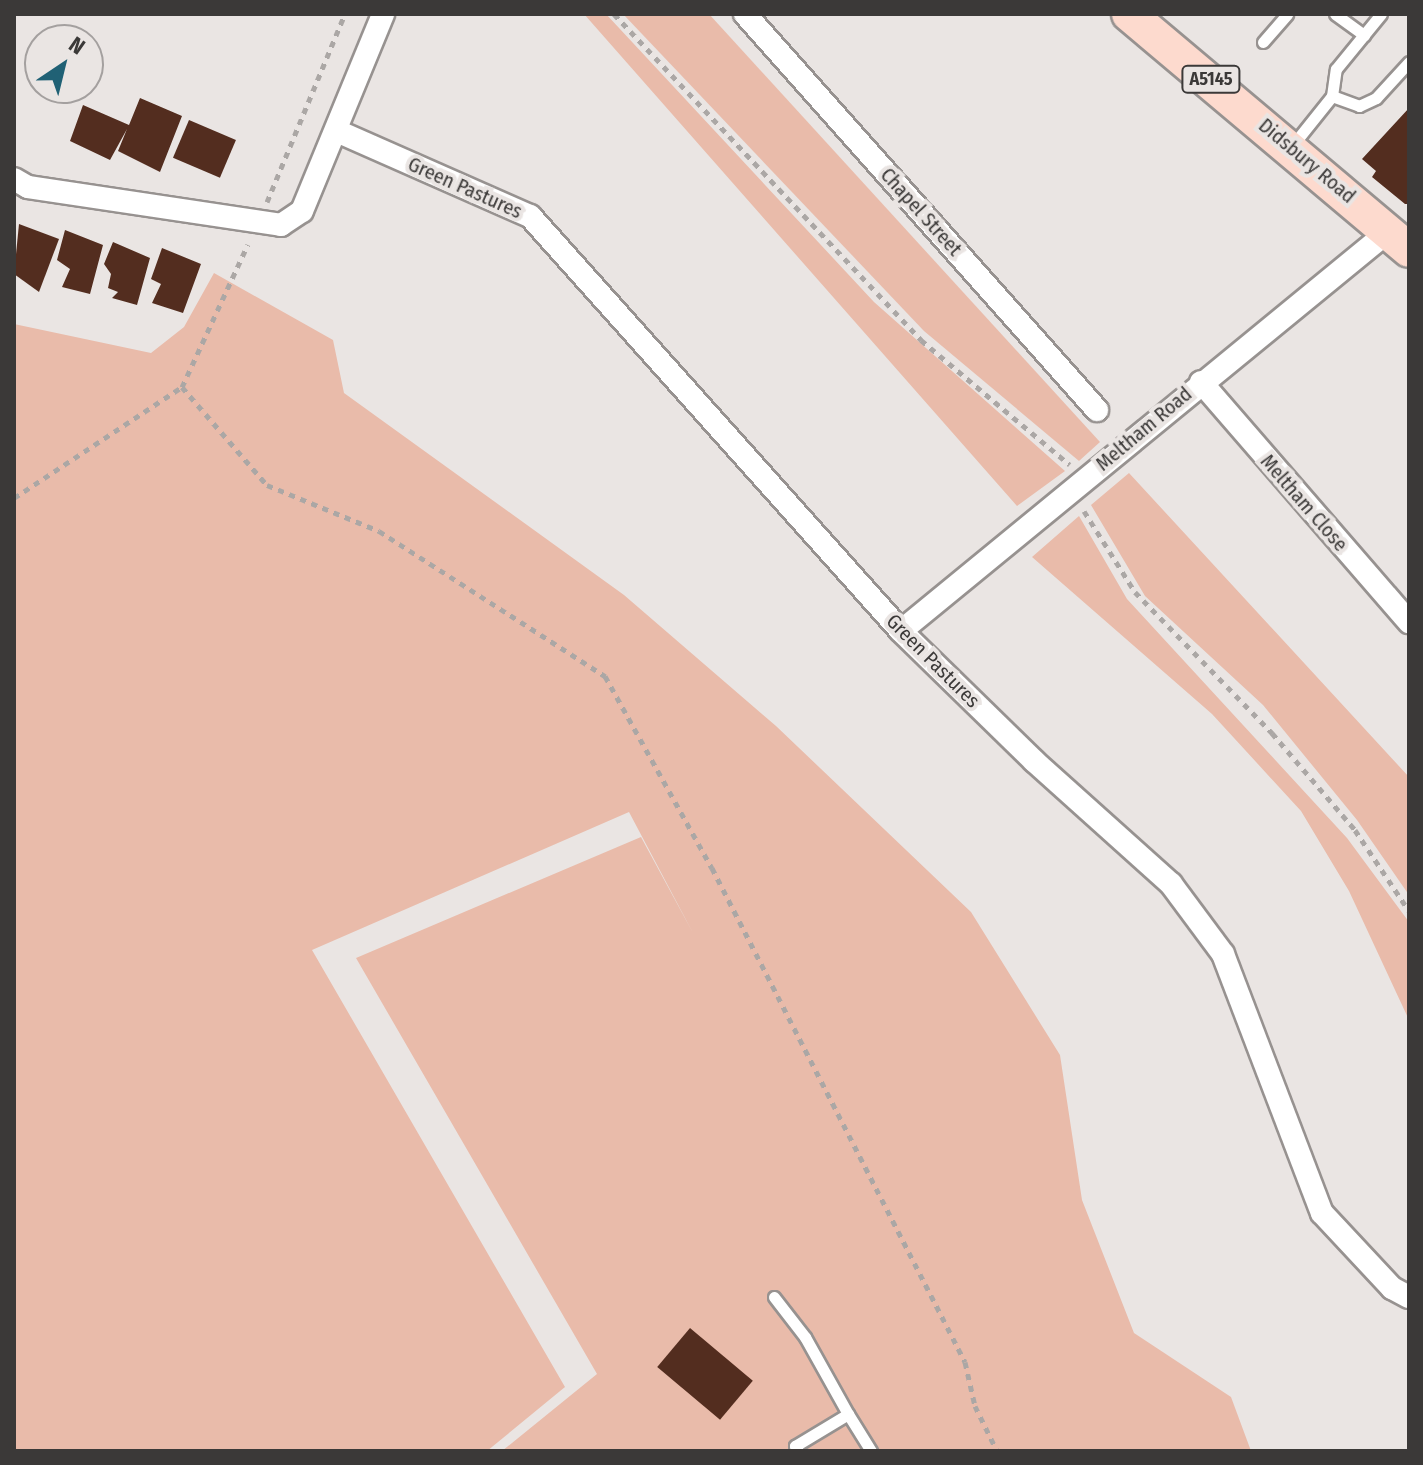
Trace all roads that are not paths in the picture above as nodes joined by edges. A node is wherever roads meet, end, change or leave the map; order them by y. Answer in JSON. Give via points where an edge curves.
{"nodes":[{"id":1,"x":383,"y":14,"type":"edge"},
{"id":2,"x":745,"y":14,"type":"edge"},
{"id":3,"x":1129,"y":14,"type":"edge"},
{"id":4,"x":1287,"y":14,"type":"edge"},
{"id":5,"x":1335,"y":14,"type":"edge"},
{"id":6,"x":1381,"y":14,"type":"edge"},
{"id":7,"x":1364,"y":35,"type":"junction"},
{"id":8,"x":1263,"y":42,"type":"dead end"},
{"id":9,"x":1409,"y":62,"type":"edge"},
{"id":10,"x":1332,"y":96,"type":"junction"},
{"id":11,"x":337,"y":131,"type":"junction"},
{"id":12,"x":1291,"y":147,"type":"junction"},
{"id":13,"x":14,"y":179,"type":"edge"},
{"id":14,"x":1404,"y":244,"type":"edge"},
{"id":15,"x":1201,"y":382,"type":"junction"},
{"id":16,"x":1097,"y":410,"type":"dead end"},
{"id":17,"x":1409,"y":622,"type":"edge"},
{"id":18,"x":901,"y":631,"type":"junction"},
{"id":19,"x":774,"y":1297,"type":"dead end"},
{"id":20,"x":1409,"y":1297,"type":"edge"},
{"id":21,"x":848,"y":1414,"type":"junction"},
{"id":22,"x":798,"y":1451,"type":"edge"},
{"id":23,"x":871,"y":1451,"type":"edge"}],
"edges":[{"from":1,"to":11,"type":"street"},
{"from":2,"to":16,"type":"street","name":"Chapel Street"},
{"from":3,"to":12,"type":"main road","name":"Didsbury Road","number":"A5145"},
{"from":4,"to":8,"type":"lane"},
{"from":5,"to":7,"type":"lane"},
{"from":6,"to":7,"type":"lane"},
{"from":7,"to":10,"type":"lane","via":[[1336,69]]},
{"from":9,"to":10,"type":"lane","via":[[1359,106]]},
{"from":10,"to":12,"type":"lane"},
{"from":11,"to":13,"type":"street","via":[[302,211],[281,225],[28,187]]},
{"from":11,"to":18,"type":"street","name":"Green Pastures","via":[[530,216]]},
{"from":12,"to":14,"type":"main road","name":"Didsbury Road","number":"A5145"},
{"from":14,"to":15,"type":"street","name":"Meltham Road"},
{"from":15,"to":17,"type":"street","name":"Meltham Close"},
{"from":15,"to":18,"type":"street","name":"Meltham Road"},
{"from":18,"to":20,"type":"street","name":"Green Pastures","via":[[1171,884],[1223,954],[1322,1213],[1392,1288]]},
{"from":19,"to":21,"type":"lane","via":[[805,1337]]},
{"from":21,"to":22,"type":"lane","via":[[795,1446]]},
{"from":21,"to":23,"type":"lane"}]}
